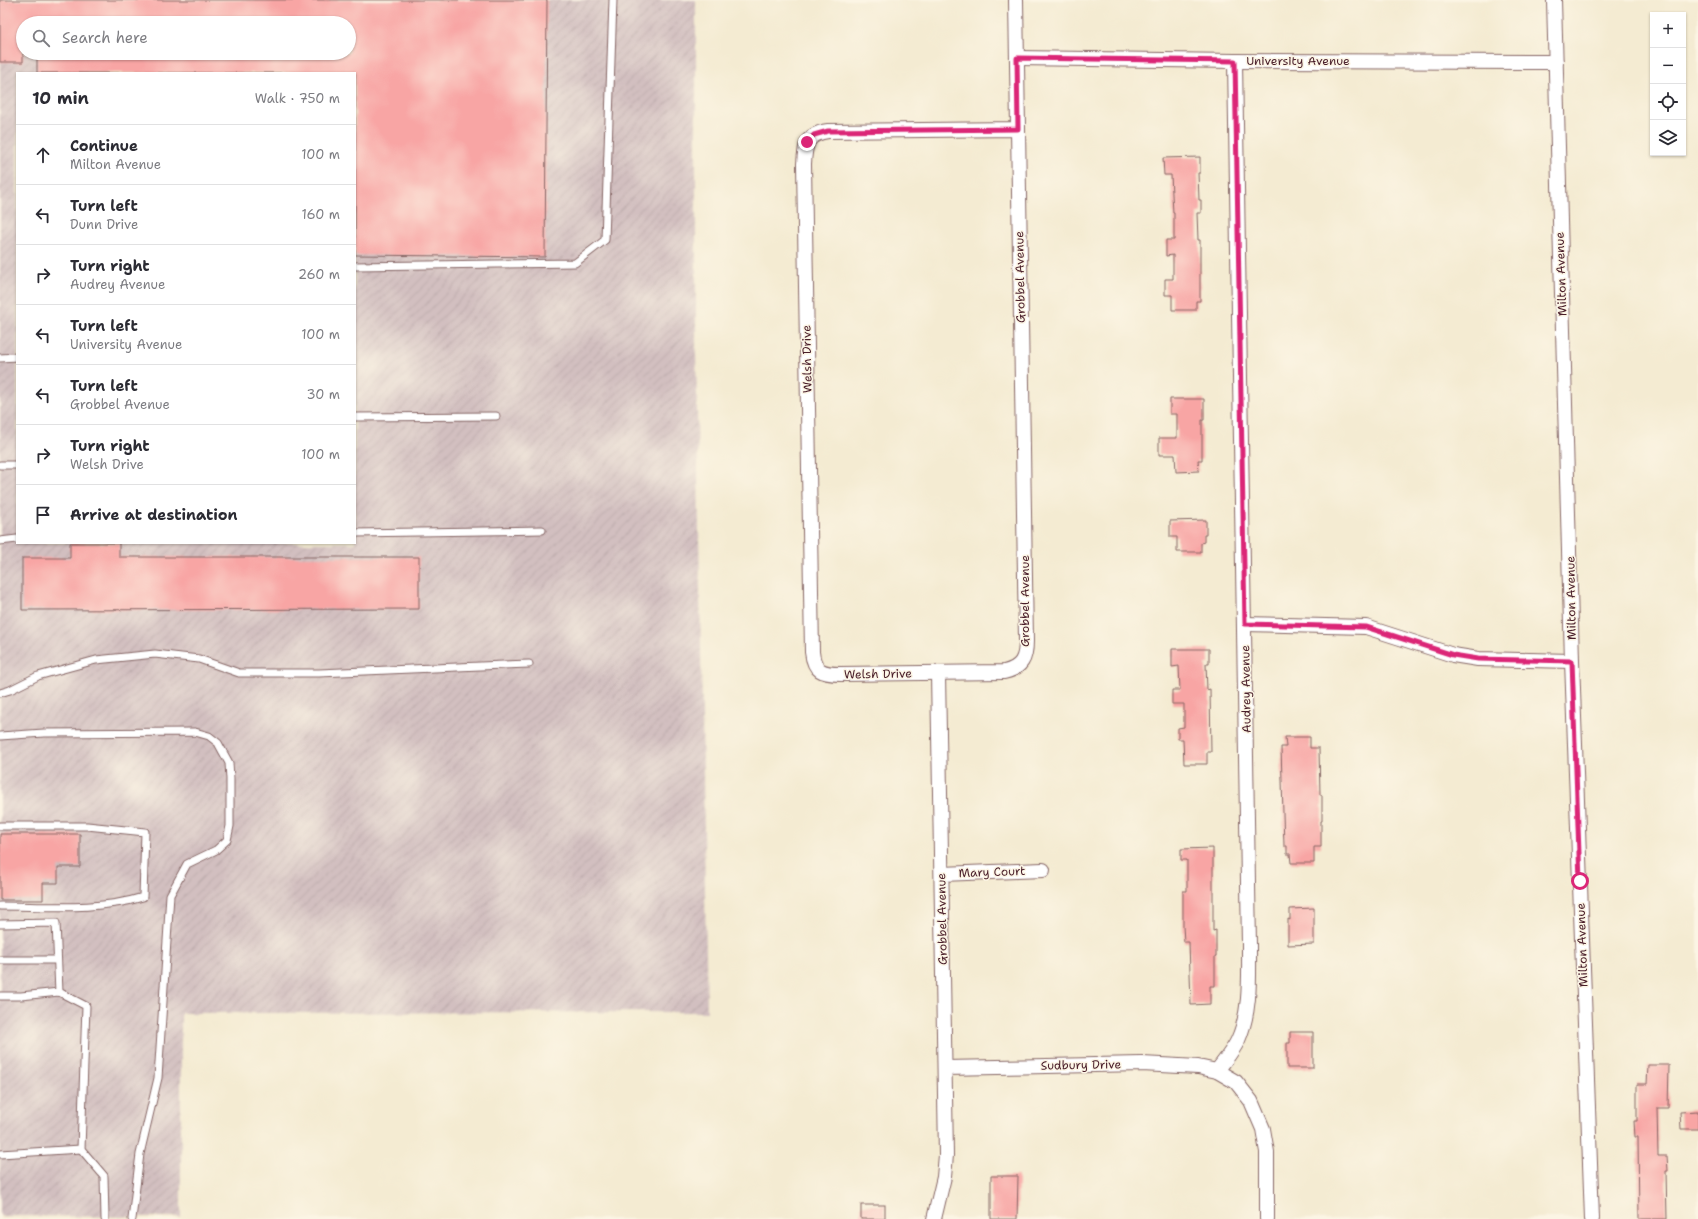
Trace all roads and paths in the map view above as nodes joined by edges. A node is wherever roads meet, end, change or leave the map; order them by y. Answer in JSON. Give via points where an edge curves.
{"nodes":[{"id":1,"x":613,"y":0,"type":"edge"},
{"id":2,"x":1016,"y":0,"type":"edge"},
{"id":3,"x":1554,"y":0,"type":"edge"},
{"id":4,"x":1017,"y":58,"type":"junction"},
{"id":5,"x":1235,"y":61,"type":"junction"},
{"id":6,"x":1556,"y":62,"type":"junction"},
{"id":7,"x":1018,"y":129,"type":"junction"},
{"id":8,"x":356,"y":266,"type":"edge"},
{"id":9,"x":16,"y":357,"type":"edge"},
{"id":10,"x":0,"y":358,"type":"edge"},
{"id":11,"x":496,"y":416,"type":"dead end"},
{"id":12,"x":356,"y":417,"type":"edge"},
{"id":13,"x":0,"y":465,"type":"edge"},
{"id":14,"x":16,"y":465,"type":"edge"},
{"id":15,"x":542,"y":530,"type":"dead end"},
{"id":16,"x":356,"y":533,"type":"edge"},
{"id":17,"x":16,"y":539,"type":"edge"},
{"id":18,"x":0,"y":541,"type":"edge"},
{"id":19,"x":1245,"y":624,"type":"junction"},
{"id":20,"x":1572,"y":661,"type":"junction"},
{"id":21,"x":529,"y":664,"type":"dead end"},
{"id":22,"x":938,"y":673,"type":"junction"},
{"id":23,"x":0,"y":693,"type":"edge"},
{"id":24,"x":0,"y":736,"type":"edge"},
{"id":25,"x":0,"y":826,"type":"edge"},
{"id":26,"x":1043,"y":870,"type":"dead end"},
{"id":27,"x":942,"y":874,"type":"junction"},
{"id":28,"x":0,"y":906,"type":"edge"},
{"id":29,"x":0,"y":924,"type":"edge"},
{"id":30,"x":0,"y":960,"type":"edge"},
{"id":31,"x":57,"y":960,"type":"junction"},
{"id":32,"x":59,"y":992,"type":"junction"},
{"id":33,"x":0,"y":996,"type":"edge"},
{"id":34,"x":945,"y":1068,"type":"junction"},
{"id":35,"x":1217,"y":1071,"type":"junction"},
{"id":36,"x":81,"y":1148,"type":"junction"},
{"id":37,"x":0,"y":1154,"type":"edge"},
{"id":38,"x":105,"y":1219,"type":"edge"},
{"id":39,"x":132,"y":1219,"type":"edge"},
{"id":40,"x":934,"y":1219,"type":"edge"},
{"id":41,"x":1267,"y":1219,"type":"edge"},
{"id":42,"x":1592,"y":1219,"type":"edge"}],
"edges":[{"from":1,"to":8,"type":"lane","via":[[605,240],[575,263]]},
{"from":2,"to":4,"type":"street","name":"Grobbel Avenue"},
{"from":3,"to":6,"type":"street","name":"Milton Avenue"},
{"from":4,"to":5,"type":"street","name":"University Avenue"},
{"from":4,"to":7,"type":"street","name":"Grobbel Avenue"},
{"from":5,"to":6,"type":"street","name":"University Avenue"},
{"from":5,"to":19,"type":"street","name":"Audrey Avenue"},
{"from":6,"to":20,"type":"street","name":"Milton Avenue"},
{"from":7,"to":22,"type":"street","name":"Grobbel Avenue","via":[[1026,651],[1020,665],[1009,671]]},
{"from":7,"to":22,"type":"street","name":"Welsh Drive","via":[[828,131],[810,138],[804,151],[813,660],[823,672],[830,674]]},
{"from":9,"to":10,"type":"lane"},
{"from":11,"to":12,"type":"lane"},
{"from":13,"to":14,"type":"lane"},
{"from":15,"to":16,"type":"lane"},
{"from":17,"to":18,"type":"lane"},
{"from":19,"to":20,"type":"street","via":[[1366,627],[1453,655],[1478,659]]},
{"from":19,"to":35,"type":"street","name":"Audrey Avenue","via":[[1248,997],[1245,1022],[1237,1042]]},
{"from":20,"to":42,"type":"street","name":"Milton Avenue"},
{"from":21,"to":23,"type":"lane","via":[[239,673],[199,659],[155,654],[96,660],[38,676]]},
{"from":22,"to":27,"type":"street","name":"Grobbel Avenue"},
{"from":24,"to":39,"type":"lane","via":[[44,733],[195,732],[209,736],[218,743],[229,764],[230,826],[227,840],[216,850],[187,864],[170,895],[158,1078],[140,1154]]},
{"from":25,"to":28,"type":"lane","via":[[87,826],[145,832],[143,897],[124,903],[103,905]]},
{"from":26,"to":27,"type":"street","name":"Mary Court"},
{"from":27,"to":34,"type":"street","name":"Grobbel Avenue"},
{"from":29,"to":31,"type":"lane","via":[[56,923]]},
{"from":30,"to":31,"type":"lane"},
{"from":31,"to":32,"type":"lane"},
{"from":32,"to":33,"type":"lane"},
{"from":32,"to":36,"type":"lane","via":[[86,1006]]},
{"from":34,"to":35,"type":"street","name":"Sudbury Drive","via":[[1142,1064],[1198,1067]]},
{"from":34,"to":40,"type":"street","name":"Grobbel Avenue","via":[[946,1166]]},
{"from":35,"to":41,"type":"street","via":[[1236,1082],[1251,1101],[1264,1129],[1267,1152]]},
{"from":36,"to":37,"type":"lane"},
{"from":36,"to":38,"type":"lane","via":[[104,1176]]}]}
